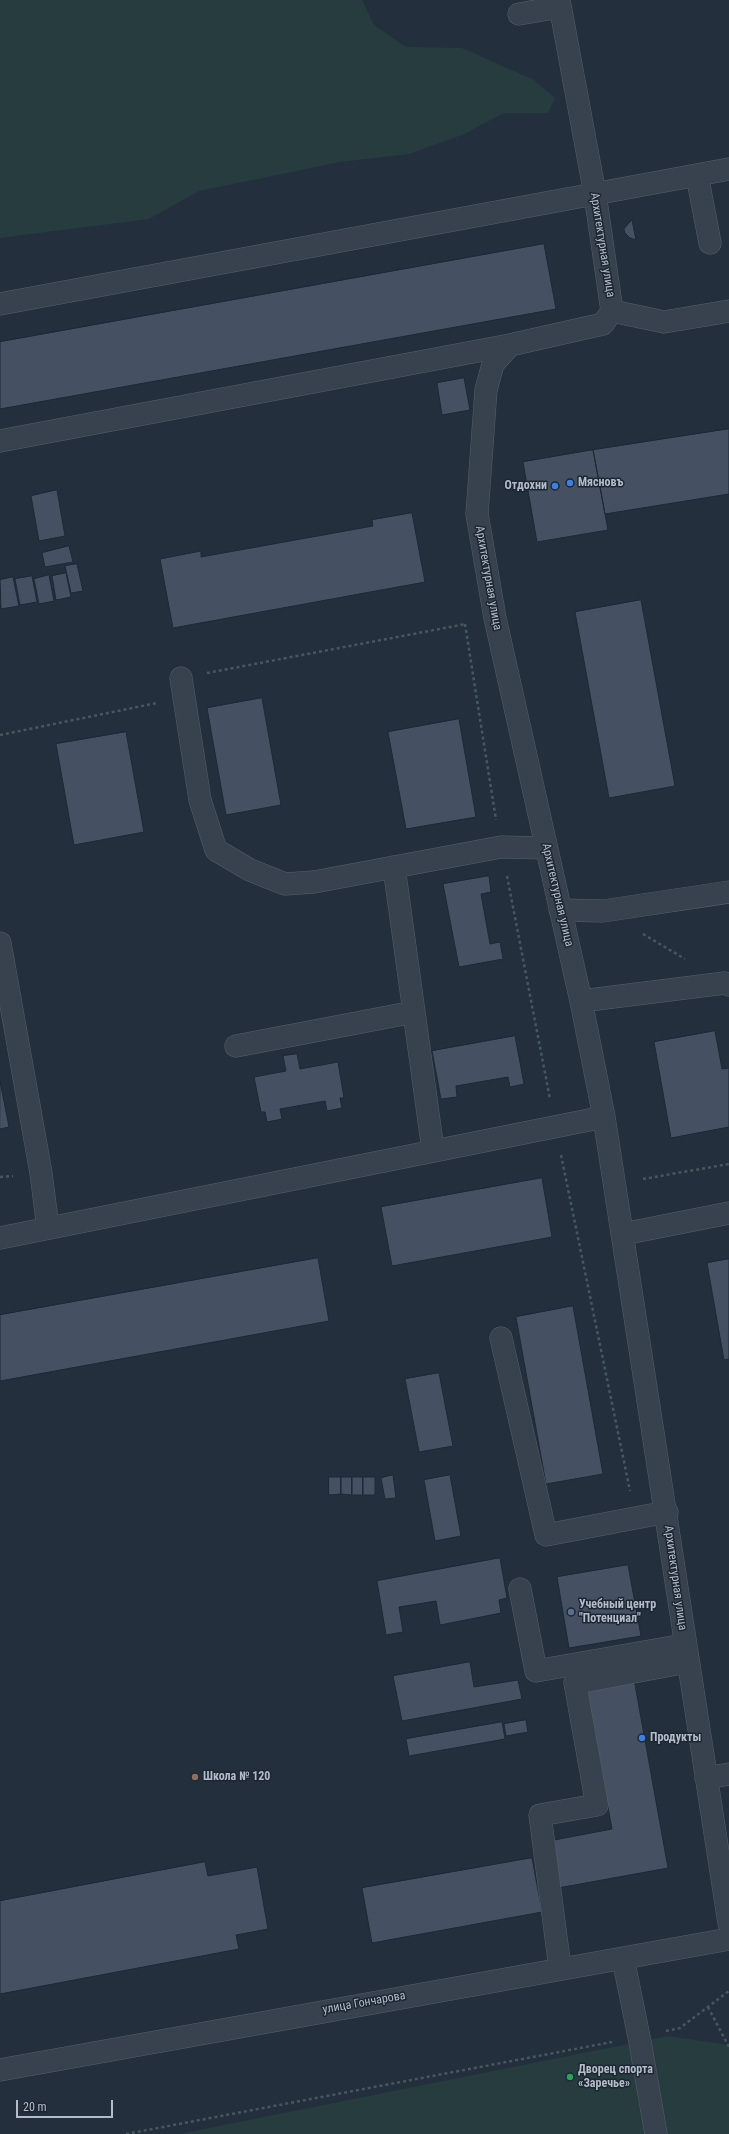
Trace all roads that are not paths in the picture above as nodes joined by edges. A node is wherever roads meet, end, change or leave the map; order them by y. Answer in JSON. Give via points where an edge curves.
{"nodes":[{"id":1,"x":559,"y":4,"type":"edge"},
{"id":2,"x":519,"y":14,"type":"dead end"},
{"id":3,"x":729,"y":169,"type":"edge"},
{"id":4,"x":697,"y":175,"type":"junction"},
{"id":5,"x":595,"y":194,"type":"junction"},
{"id":6,"x":710,"y":243,"type":"dead end"},
{"id":7,"x":0,"y":304,"type":"edge"},
{"id":8,"x":612,"y":311,"type":"junction"},
{"id":9,"x":729,"y":311,"type":"edge"},
{"id":10,"x":510,"y":345,"type":"junction"},
{"id":11,"x":0,"y":442,"type":"edge"},
{"id":12,"x":183,"y":688,"type":"road end"},
{"id":13,"x":546,"y":848,"type":"junction"},
{"id":14,"x":394,"y":867,"type":"junction"},
{"id":15,"x":729,"y":892,"type":"edge"},
{"id":16,"x":560,"y":910,"type":"junction"},
{"id":17,"x":0,"y":943,"type":"edge"},
{"id":18,"x":727,"y":984,"type":"edge"},
{"id":19,"x":581,"y":1001,"type":"junction"},
{"id":20,"x":414,"y":1012,"type":"junction"},
{"id":21,"x":236,"y":1046,"type":"dead end"},
{"id":22,"x":604,"y":1116,"type":"junction"},
{"id":23,"x":433,"y":1150,"type":"junction"},
{"id":24,"x":729,"y":1213,"type":"edge"},
{"id":25,"x":48,"y":1228,"type":"junction"},
{"id":26,"x":623,"y":1234,"type":"junction"},
{"id":27,"x":0,"y":1238,"type":"edge"},
{"id":28,"x":501,"y":1338,"type":"dead end"},
{"id":29,"x":667,"y":1512,"type":"junction"},
{"id":30,"x":520,"y":1589,"type":"dead end"},
{"id":31,"x":686,"y":1654,"type":"junction"},
{"id":32,"x":729,"y":1774,"type":"edge"},
{"id":33,"x":706,"y":1778,"type":"junction"},
{"id":34,"x":729,"y":1923,"type":"edge"},
{"id":35,"x":729,"y":1939,"type":"edge"},
{"id":36,"x":623,"y":1958,"type":"junction"},
{"id":37,"x":560,"y":1968,"type":"junction"},
{"id":38,"x":0,"y":2070,"type":"edge"},
{"id":39,"x":656,"y":2134,"type":"edge"}],
"edges":[{"from":1,"to":2,"type":"street"},
{"from":1,"to":5,"type":"street","name":"Архитектурная улица"},
{"from":3,"to":4,"type":"street"},
{"from":4,"to":5,"type":"street"},
{"from":4,"to":6,"type":"street"},
{"from":5,"to":7,"type":"street"},
{"from":5,"to":8,"type":"street","name":"Архитектурная улица"},
{"from":8,"to":9,"type":"street","via":[[664,322]]},
{"from":8,"to":10,"type":"street","name":"Архитектурная улица","via":[[603,324]]},
{"from":10,"to":11,"type":"street"},
{"from":10,"to":13,"type":"street","name":"Архитектурная улица","via":[[493,364],[486,390],[477,514],[495,618]]},
{"from":12,"to":14,"type":"street","via":[[200,800],[216,850],[250,870],[285,884],[314,882]]},
{"from":13,"to":14,"type":"street","via":[[501,847]]},
{"from":13,"to":16,"type":"street","name":"Архитектурная улица"},
{"from":14,"to":20,"type":"street"},
{"from":15,"to":16,"type":"street","via":[[603,911]]},
{"from":16,"to":19,"type":"street","name":"Архитектурная улица"},
{"from":17,"to":25,"type":"street","via":[[41,1174]]},
{"from":18,"to":19,"type":"street"},
{"from":19,"to":22,"type":"street","name":"Архитектурная улица"},
{"from":20,"to":21,"type":"street"},
{"from":20,"to":23,"type":"street"},
{"from":22,"to":23,"type":"street"},
{"from":22,"to":26,"type":"street","name":"Архитектурная улица"},
{"from":23,"to":25,"type":"street"},
{"from":24,"to":26,"type":"street"},
{"from":25,"to":27,"type":"street"},
{"from":26,"to":29,"type":"street","name":"Архитектурная улица"},
{"from":28,"to":29,"type":"street","via":[[546,1535]]},
{"from":29,"to":31,"type":"street","name":"Архитектурная улица"},
{"from":30,"to":31,"type":"street","via":[[536,1671]]},
{"from":31,"to":33,"type":"street","name":"Архитектурная улица"},
{"from":31,"to":37,"type":"street","via":[[575,1683],[596,1805],[540,1815]]},
{"from":32,"to":33,"type":"street"},
{"from":33,"to":34,"type":"street","name":"Архитектурная улица"},
{"from":35,"to":36,"type":"street","name":"улица Гончарова"},
{"from":36,"to":37,"type":"street","name":"улица Гончарова"},
{"from":36,"to":39,"type":"street"},
{"from":37,"to":38,"type":"street","name":"улица Гончарова"}]}
